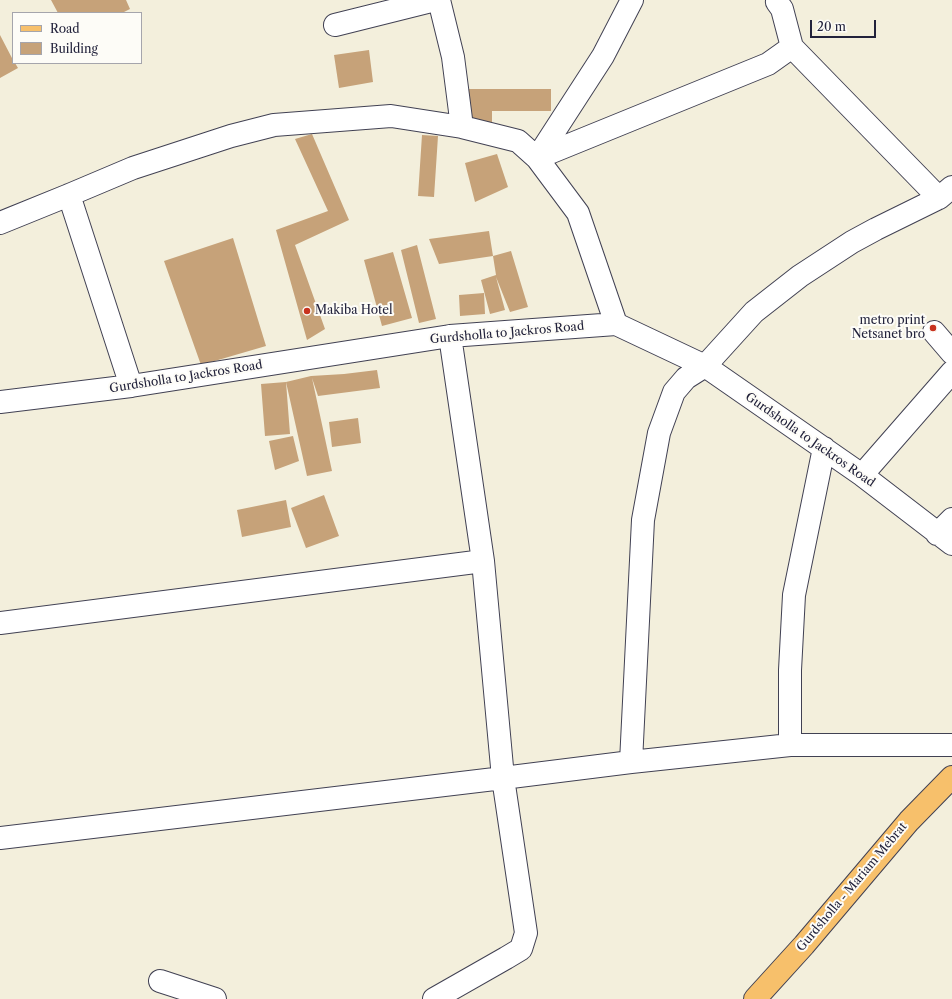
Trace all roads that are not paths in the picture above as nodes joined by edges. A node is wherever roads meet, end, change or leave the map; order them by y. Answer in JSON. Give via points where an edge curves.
{"nodes":[{"id":1,"x":435,"y":0,"type":"edge"},
{"id":2,"x":439,"y":0,"type":"edge"},
{"id":3,"x":632,"y":0,"type":"edge"},
{"id":4,"x":778,"y":0,"type":"edge"},
{"id":5,"x":335,"y":24,"type":"dead end"},
{"id":6,"x":792,"y":47,"type":"junction"},
{"id":7,"x":462,"y":127,"type":"junction"},
{"id":8,"x":537,"y":158,"type":"junction"},
{"id":9,"x":946,"y":193,"type":"edge"},
{"id":10,"x":69,"y":195,"type":"junction"},
{"id":11,"x":0,"y":223,"type":"edge"},
{"id":12,"x":616,"y":324,"type":"junction"},
{"id":13,"x":934,"y":332,"type":"dead end"},
{"id":14,"x":450,"y":336,"type":"junction"},
{"id":15,"x":952,"y":353,"type":"edge"},
{"id":16,"x":705,"y":366,"type":"junction"},
{"id":17,"x":952,"y":372,"type":"edge"},
{"id":18,"x":131,"y":386,"type":"junction"},
{"id":19,"x":0,"y":402,"type":"edge"},
{"id":20,"x":824,"y":448,"type":"junction"},
{"id":21,"x":862,"y":475,"type":"junction"},
{"id":22,"x":947,"y":532,"type":"edge"},
{"id":23,"x":483,"y":561,"type":"junction"},
{"id":24,"x":0,"y":623,"type":"edge"},
{"id":25,"x":790,"y":744,"type":"junction"},
{"id":26,"x":952,"y":745,"type":"edge"},
{"id":27,"x":631,"y":762,"type":"junction"},
{"id":28,"x":952,"y":777,"type":"edge"},
{"id":29,"x":503,"y":778,"type":"junction"},
{"id":30,"x":0,"y":838,"type":"edge"},
{"id":31,"x":160,"y":981,"type":"dead end"},
{"id":32,"x":215,"y":999,"type":"edge"},
{"id":33,"x":434,"y":999,"type":"edge"},
{"id":34,"x":755,"y":999,"type":"edge"}],
"edges":[{"from":1,"to":5,"type":"street"},
{"from":2,"to":7,"type":"street","via":[[453,57]]},
{"from":3,"to":8,"type":"street","via":[[603,56]]},
{"from":4,"to":6,"type":"street"},
{"from":6,"to":8,"type":"street","via":[[768,64]]},
{"from":6,"to":9,"type":"street"},
{"from":7,"to":8,"type":"street","via":[[518,140]]},
{"from":7,"to":10,"type":"street","via":[[391,116],[274,125],[231,136],[133,168]]},
{"from":8,"to":12,"type":"street","via":[[578,213]]},
{"from":9,"to":16,"type":"street","via":[[852,242],[800,276],[754,312]]},
{"from":10,"to":11,"type":"street"},
{"from":10,"to":18,"type":"street"},
{"from":12,"to":14,"type":"street","name":"Gurdsholla to Jackros Road"},
{"from":12,"to":16,"type":"street","name":"Gurdsholla to Jackros Road"},
{"from":13,"to":15,"type":"street"},
{"from":14,"to":18,"type":"street","name":"Gurdsholla to Jackros Road"},
{"from":14,"to":23,"type":"street"},
{"from":16,"to":20,"type":"street","name":"Gurdsholla to Jackros Road"},
{"from":16,"to":27,"type":"street","via":[[686,378],[674,392],[659,433],[643,520]]},
{"from":17,"to":21,"type":"street"},
{"from":18,"to":19,"type":"street","name":"Gurdsholla to Jackros Road"},
{"from":20,"to":21,"type":"street","name":"Gurdsholla to Jackros Road"},
{"from":20,"to":25,"type":"street","via":[[794,594]]},
{"from":21,"to":22,"type":"street","name":"Gurdsholla to Jackros Road"},
{"from":23,"to":24,"type":"street"},
{"from":23,"to":29,"type":"street"},
{"from":25,"to":26,"type":"street"},
{"from":25,"to":27,"type":"street"},
{"from":27,"to":29,"type":"street"},
{"from":28,"to":34,"type":"main road","name":"Gurdsholla - Mariam Mebrat","via":[[909,821]]},
{"from":29,"to":30,"type":"street"},
{"from":29,"to":33,"type":"street","via":[[526,933],[521,949]]},
{"from":31,"to":32,"type":"street"}]}
